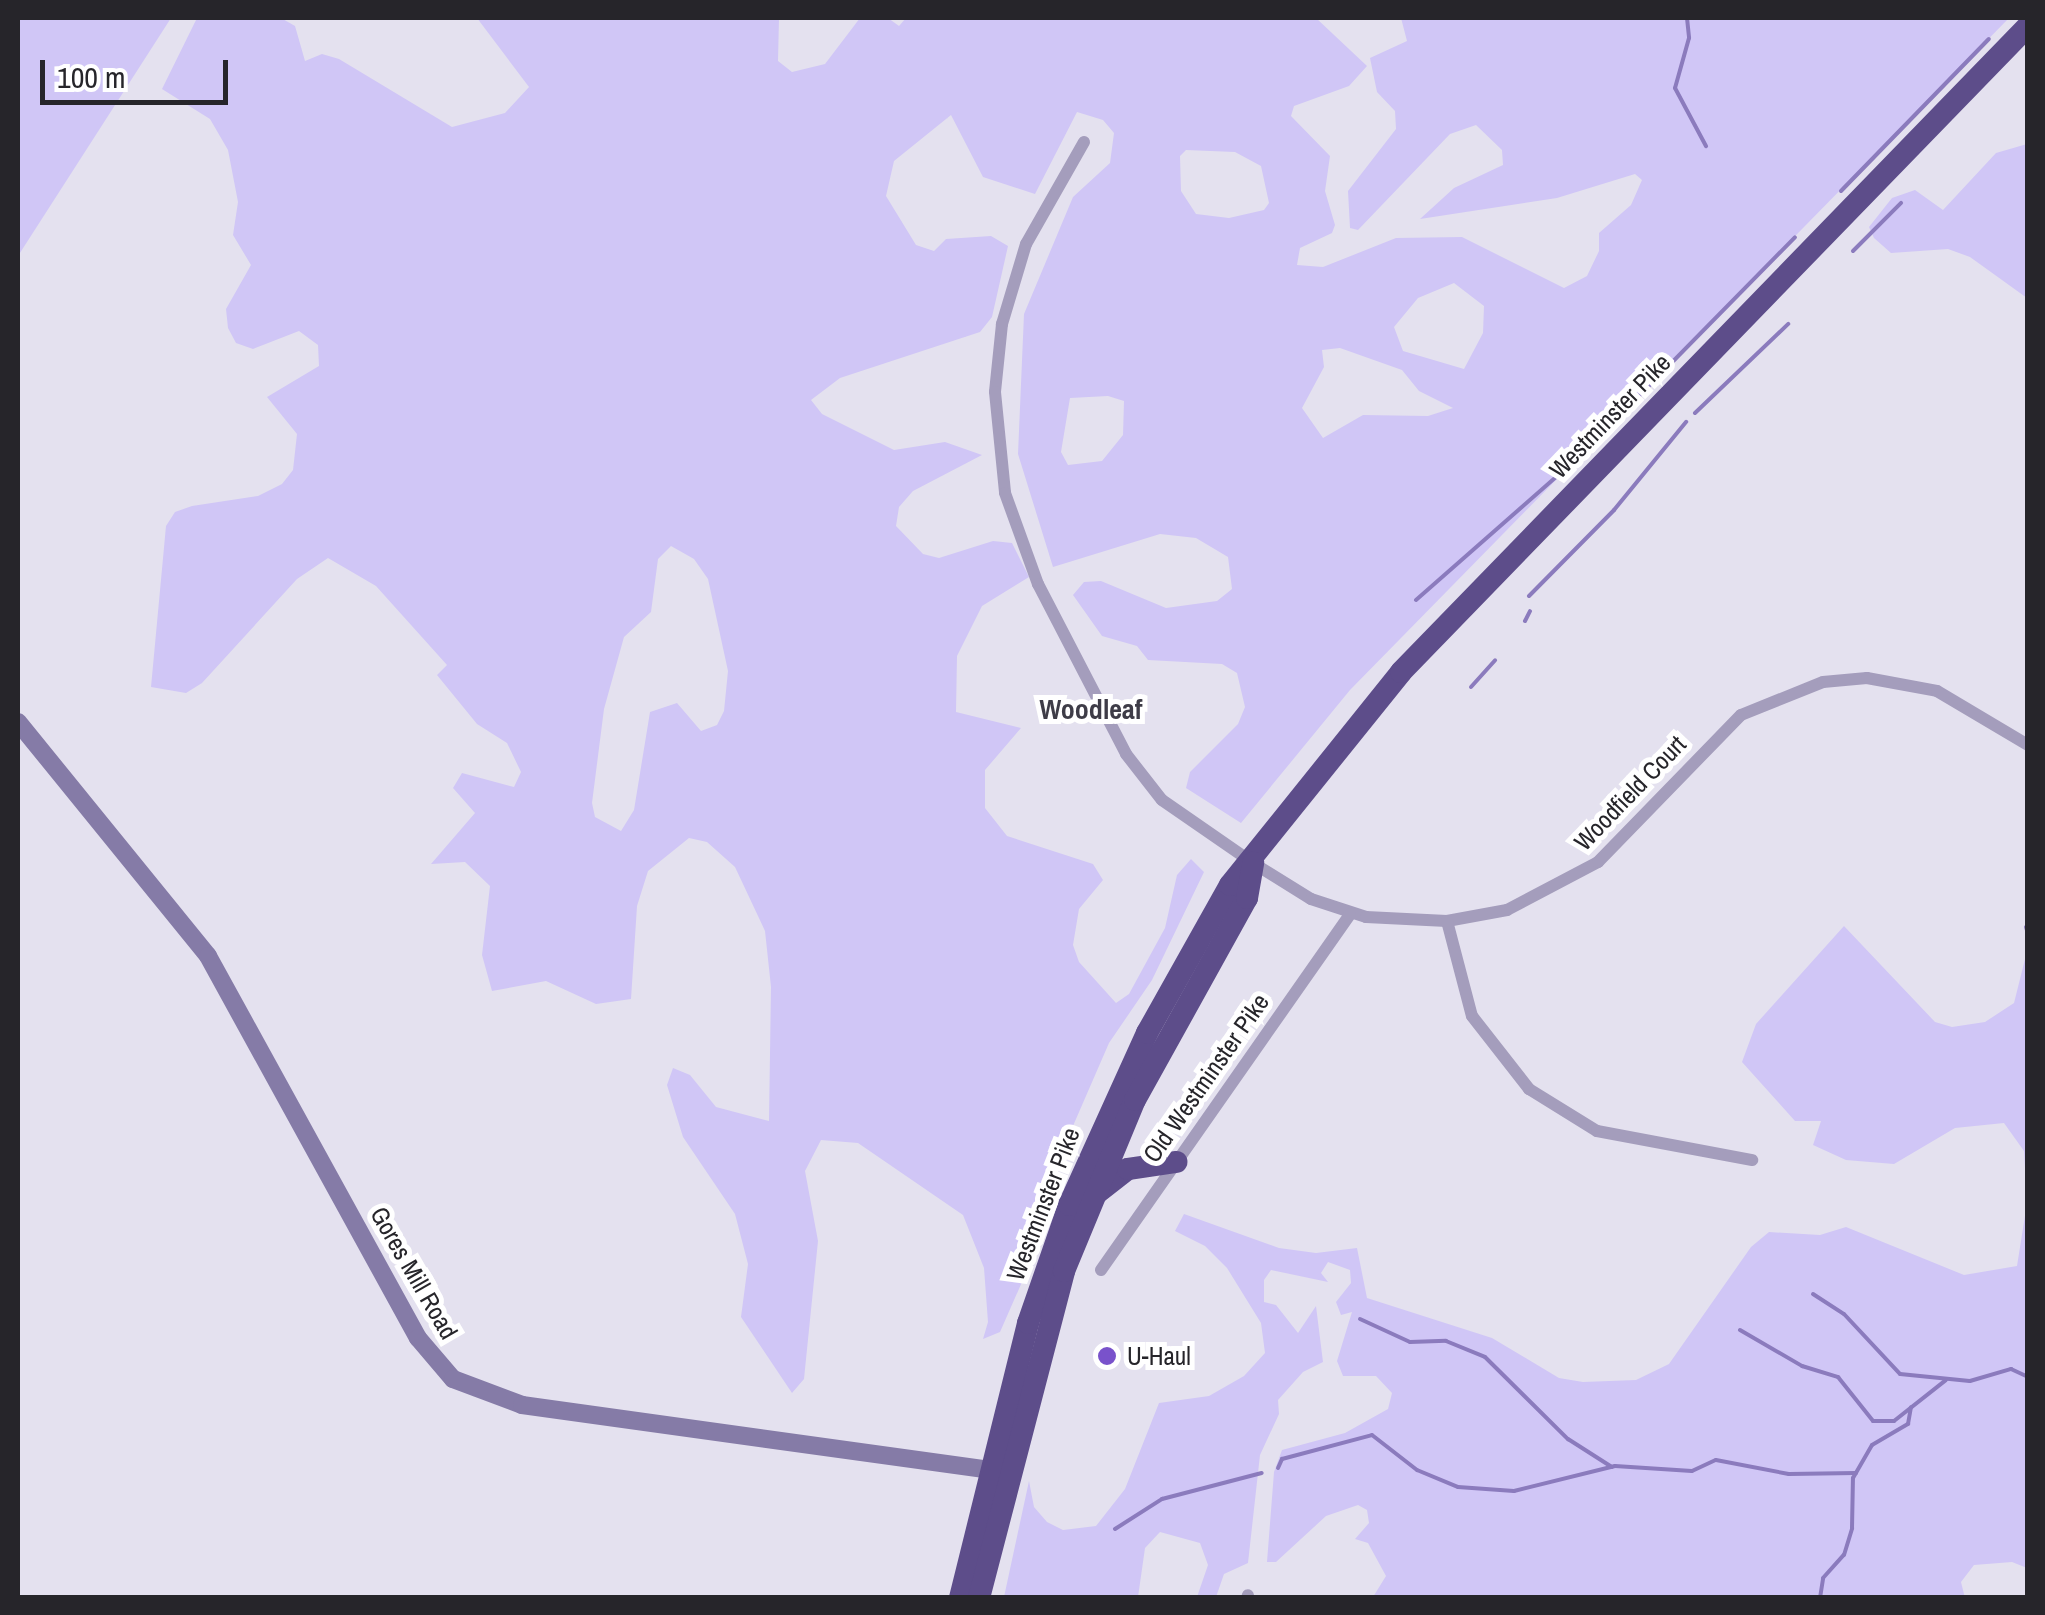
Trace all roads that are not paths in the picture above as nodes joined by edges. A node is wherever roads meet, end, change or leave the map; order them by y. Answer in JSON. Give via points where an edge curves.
{"nodes":[{"id":1,"x":2028,"y":26,"type":"edge"},
{"id":2,"x":1084,"y":142,"type":"dead end"},
{"id":3,"x":18,"y":722,"type":"edge"},
{"id":4,"x":2028,"y":745,"type":"edge"},
{"id":5,"x":1253,"y":864,"type":"junction"},
{"id":6,"x":1350,"y":914,"type":"junction"},
{"id":7,"x":1448,"y":921,"type":"junction"},
{"id":8,"x":1752,"y":1160,"type":"dead end"},
{"id":9,"x":1176,"y":1162,"type":"junction"},
{"id":10,"x":1094,"y":1195,"type":"junction"},
{"id":11,"x":1101,"y":1270,"type":"dead end"},
{"id":12,"x":1000,"y":1472,"type":"junction"},
{"id":13,"x":960,"y":1598,"type":"edge"},
{"id":14,"x":979,"y":1598,"type":"edge"}],
"edges":[{"from":1,"to":5,"type":"highway","name":"Westminster Pike","via":[[1401,672]]},
{"from":2,"to":5,"type":"street","name":"Woodfield Court","via":[[1026,244],[1002,324],[996,429],[1005,493],[1038,584],[1135,768],[1162,800]]},
{"from":3,"to":12,"type":"street","name":"Gores Mill Road","via":[[208,956],[418,1338],[453,1379],[522,1406]]},
{"from":4,"to":7,"type":"street","name":"Woodfield Court","via":[[1961,701],[1909,684],[1867,678],[1799,688],[1725,729],[1620,843],[1576,878],[1507,910]]},
{"from":5,"to":6,"type":"street","name":"Woodfield Court"},
{"from":5,"to":10,"type":"highway","name":"Westminster Pike","via":[[1247,898],[1165,1040]]},
{"from":5,"to":12,"type":"highway","name":"Westminster Pike","via":[[1230,885],[1095,1140],[1028,1323]]},
{"from":6,"to":7,"type":"street","name":"Woodfield Court"},
{"from":6,"to":9,"type":"street","name":"Old Westminster Pike"},
{"from":7,"to":8,"type":"street","via":[[1472,1016],[1529,1089],[1596,1130]]},
{"from":9,"to":10,"type":"highway","via":[[1128,1169]]},
{"from":9,"to":11,"type":"street","name":"Old Westminster Pike"},
{"from":10,"to":12,"type":"highway","name":"Westminster Pike"},
{"from":12,"to":13,"type":"highway","name":"Westminster Pike"},
{"from":12,"to":14,"type":"highway","name":"Westminster Pike"}]}
